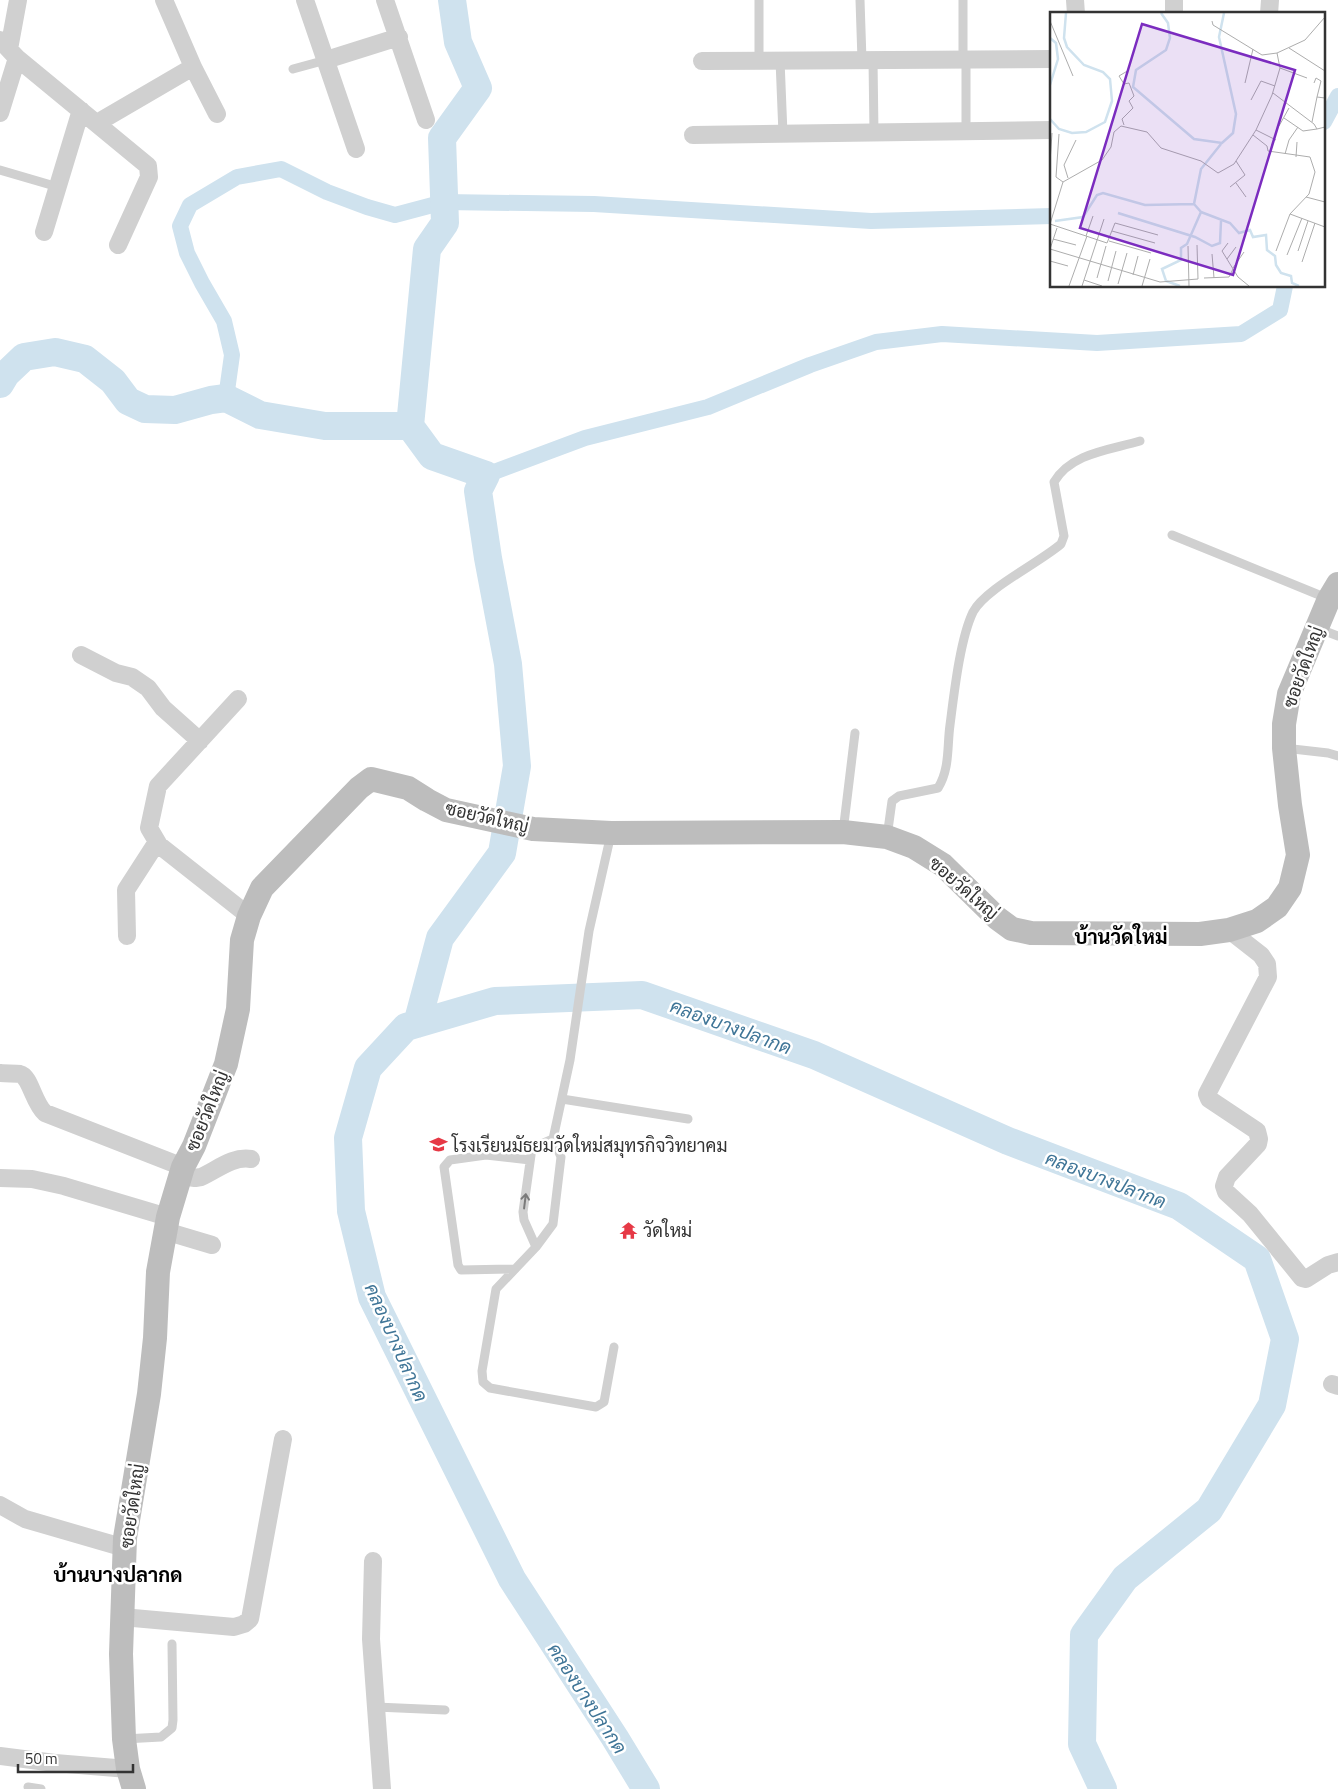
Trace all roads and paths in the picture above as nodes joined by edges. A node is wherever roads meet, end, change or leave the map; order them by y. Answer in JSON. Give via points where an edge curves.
{"nodes":[{"id":1,"x":18,"y":0,"type":"edge"},
{"id":2,"x":164,"y":0,"type":"edge"},
{"id":3,"x":305,"y":0,"type":"edge"},
{"id":4,"x":385,"y":0,"type":"edge"},
{"id":5,"x":759,"y":0,"type":"edge"},
{"id":6,"x":860,"y":0,"type":"edge"},
{"id":7,"x":963,"y":0,"type":"edge"},
{"id":8,"x":399,"y":37,"type":"junction"},
{"id":9,"x":9,"y":49,"type":"edge"},
{"id":10,"x":964,"y":59,"type":"junction"},
{"id":11,"x":1050,"y":59,"type":"edge"},
{"id":12,"x":326,"y":60,"type":"junction"},
{"id":13,"x":780,"y":60,"type":"junction"},
{"id":14,"x":867,"y":60,"type":"junction"},
{"id":15,"x":702,"y":61,"type":"dead end"},
{"id":16,"x":759,"y":61,"type":"junction"},
{"id":17,"x":193,"y":67,"type":"junction"},
{"id":18,"x":293,"y":69,"type":"dead end"},
{"id":19,"x":82,"y":110,"type":"junction"},
{"id":20,"x":0,"y":113,"type":"edge"},
{"id":21,"x":217,"y":114,"type":"dead end"},
{"id":22,"x":426,"y":120,"type":"dead end"},
{"id":23,"x":97,"y":123,"type":"junction"},
{"id":24,"x":1050,"y":130,"type":"edge"},
{"id":25,"x":966,"y":132,"type":"junction"},
{"id":26,"x":874,"y":133,"type":"junction"},
{"id":27,"x":782,"y":134,"type":"junction"},
{"id":28,"x":693,"y":135,"type":"dead end"},
{"id":29,"x":356,"y":149,"type":"dead end"},
{"id":30,"x":0,"y":170,"type":"edge"},
{"id":31,"x":58,"y":187,"type":"junction"},
{"id":32,"x":44,"y":232,"type":"dead end"},
{"id":33,"x":118,"y":245,"type":"dead end"},
{"id":34,"x":1140,"y":441,"type":"dead end"},
{"id":35,"x":1172,"y":534,"type":"dead end"},
{"id":36,"x":1334,"y":591,"type":"edge"},
{"id":37,"x":1328,"y":632,"type":"edge"},
{"id":38,"x":81,"y":655,"type":"dead end"},
{"id":39,"x":238,"y":699,"type":"dead end"},
{"id":40,"x":855,"y":733,"type":"dead end"},
{"id":41,"x":200,"y":741,"type":"junction"},
{"id":42,"x":1284,"y":748,"type":"junction"},
{"id":43,"x":1338,"y":756,"type":"edge"},
{"id":44,"x":843,"y":832,"type":"junction"},
{"id":45,"x":611,"y":833,"type":"junction"},
{"id":46,"x":888,"y":837,"type":"junction"},
{"id":47,"x":157,"y":842,"type":"junction"},
{"id":48,"x":249,"y":916,"type":"junction"},
{"id":49,"x":1229,"y":930,"type":"junction"},
{"id":50,"x":127,"y":936,"type":"dead end"},
{"id":51,"x":0,"y":1074,"type":"edge"},
{"id":52,"x":562,"y":1099,"type":"junction"},
{"id":53,"x":688,"y":1119,"type":"dead end"},
{"id":54,"x":553,"y":1139,"type":"junction"},
{"id":55,"x":251,"y":1159,"type":"dead end"},
{"id":56,"x":530,"y":1160,"type":"junction"},
{"id":57,"x":182,"y":1172,"type":"junction"},
{"id":58,"x":0,"y":1178,"type":"edge"},
{"id":59,"x":166,"y":1224,"type":"junction"},
{"id":60,"x":212,"y":1245,"type":"dead end"},
{"id":61,"x":536,"y":1247,"type":"junction"},
{"id":62,"x":1338,"y":1262,"type":"edge"},
{"id":63,"x":515,"y":1269,"type":"junction"},
{"id":64,"x":614,"y":1347,"type":"dead end"},
{"id":65,"x":283,"y":1439,"type":"dead end"},
{"id":66,"x":0,"y":1505,"type":"edge"},
{"id":67,"x":125,"y":1548,"type":"junction"},
{"id":68,"x":373,"y":1561,"type":"dead end"},
{"id":69,"x":122,"y":1617,"type":"junction"},
{"id":70,"x":172,"y":1644,"type":"dead end"},
{"id":71,"x":376,"y":1707,"type":"junction"},
{"id":72,"x":445,"y":1710,"type":"dead end"},
{"id":73,"x":124,"y":1739,"type":"junction"},
{"id":74,"x":0,"y":1756,"type":"edge"},
{"id":75,"x":131,"y":1779,"type":"edge"},
{"id":76,"x":28,"y":1787,"type":"dead end"},
{"id":77,"x":41,"y":1789,"type":"edge"},
{"id":78,"x":382,"y":1789,"type":"edge"}],
"edges":[{"from":1,"to":9,"type":"street"},
{"from":2,"to":17,"type":"street"},
{"from":3,"to":12,"type":"street"},
{"from":4,"to":8,"type":"street"},
{"from":5,"to":16,"type":"lane"},
{"from":6,"to":14,"type":"lane"},
{"from":7,"to":10,"type":"lane"},
{"from":8,"to":12,"type":"street"},
{"from":8,"to":22,"type":"street"},
{"from":9,"to":19,"type":"street"},
{"from":9,"to":20,"type":"street"},
{"from":10,"to":11,"type":"street"},
{"from":10,"to":14,"type":"street"},
{"from":10,"to":25,"type":"lane"},
{"from":12,"to":18,"type":"lane"},
{"from":12,"to":29,"type":"street"},
{"from":13,"to":14,"type":"street"},
{"from":13,"to":16,"type":"street"},
{"from":13,"to":27,"type":"lane"},
{"from":14,"to":26,"type":"lane"},
{"from":15,"to":16,"type":"street"},
{"from":17,"to":21,"type":"street"},
{"from":17,"to":23,"type":"street"},
{"from":19,"to":23,"type":"street"},
{"from":19,"to":31,"type":"street"},
{"from":23,"to":33,"type":"street","via":[[146,163],[149,169],[149,177]]},
{"from":24,"to":25,"type":"street"},
{"from":25,"to":26,"type":"street"},
{"from":26,"to":27,"type":"street"},
{"from":27,"to":28,"type":"street"},
{"from":30,"to":31,"type":"lane"},
{"from":31,"to":32,"type":"street"},
{"from":34,"to":46,"type":"lane","via":[[1076,459],[1058,474],[1054,482],[1064,536],[1061,544],[991,593],[973,612],[962,646],[943,780],[938,788],[899,796],[892,801]]},
{"from":35,"to":36,"type":"lane"},
{"from":36,"to":37,"type":"street","name":"ซอยวัดใหญ่"},
{"from":37,"to":42,"type":"street","name":"ซอยวัดใหญ่","via":[[1289,694]]},
{"from":38,"to":41,"type":"street","via":[[116,673],[132,677],[148,688],[163,708]]},
{"from":39,"to":41,"type":"street"},
{"from":40,"to":44,"type":"lane"},
{"from":41,"to":47,"type":"street","via":[[158,786],[149,828]]},
{"from":42,"to":43,"type":"lane"},
{"from":42,"to":49,"type":"street","name":"ซอยวัดใหญ่","via":[[1298,855],[1290,888],[1277,907],[1256,921]]},
{"from":44,"to":45,"type":"street","name":"ซอยวัดใหญ่"},
{"from":44,"to":46,"type":"street","name":"ซอยวัดใหญ่"},
{"from":45,"to":48,"type":"street","name":"ซอยวัดใหญ่","via":[[533,829],[446,810],[408,788],[371,779],[262,888]]},
{"from":45,"to":52,"type":"lane","via":[[589,931]]},
{"from":46,"to":49,"type":"street","name":"ซอยวัดใหญ่","via":[[914,847],[943,865],[1012,929],[1032,933],[1180,934]]},
{"from":47,"to":48,"type":"street"},
{"from":47,"to":50,"type":"street","via":[[126,890]]},
{"from":48,"to":57,"type":"street","name":"ซอยวัดใหญ่","via":[[242,940],[238,1009],[226,1064]]},
{"from":49,"to":62,"type":"street","via":[[1261,955],[1267,964],[1268,977],[1207,1094],[1209,1099],[1257,1131],[1259,1139],[1227,1177],[1224,1186],[1302,1278],[1306,1279]]},
{"from":51,"to":57,"type":"street","via":[[22,1074],[26,1077],[34,1099],[44,1113]]},
{"from":52,"to":53,"type":"lane"},
{"from":52,"to":54,"type":"lane"},
{"from":54,"to":56,"type":"lane","via":[[532,1148]]},
{"from":54,"to":61,"type":"lane","via":[[561,1157],[554,1224]]},
{"from":55,"to":57,"type":"street","via":[[232,1160],[196,1178]]},
{"from":61,"to":56,"type":"lane","one_way":true,"via":[[523,1212]]},
{"from":56,"to":63,"type":"lane","via":[[486,1155],[450,1160],[444,1167],[461,1270]]},
{"from":57,"to":59,"type":"street","name":"ซอยวัดใหญ่"},
{"from":58,"to":59,"type":"street","via":[[32,1179],[64,1186]]},
{"from":59,"to":60,"type":"street"},
{"from":59,"to":67,"type":"street","name":"ซอยวัดใหญ่","via":[[158,1272],[149,1394]]},
{"from":61,"to":63,"type":"lane"},
{"from":63,"to":64,"type":"lane","via":[[496,1289],[482,1371],[483,1382],[490,1388],[596,1407],[604,1402]]},
{"from":65,"to":69,"type":"street","via":[[250,1619],[234,1627]]},
{"from":66,"to":67,"type":"street","via":[[24,1519]]},
{"from":67,"to":69,"type":"street","name":"ซอยวัดใหญ่"},
{"from":68,"to":71,"type":"street","via":[[372,1639]]},
{"from":69,"to":73,"type":"street","name":"ซอยวัดใหญ่","via":[[120,1654]]},
{"from":70,"to":73,"type":"lane","via":[[172,1728],[161,1737]]},
{"from":71,"to":72,"type":"lane"},
{"from":71,"to":78,"type":"street"},
{"from":73,"to":75,"type":"street","name":"ซอยวัดใหญ่"},
{"from":74,"to":75,"type":"street","via":[[55,1763]]},
{"from":76,"to":77,"type":"lane"}]}
